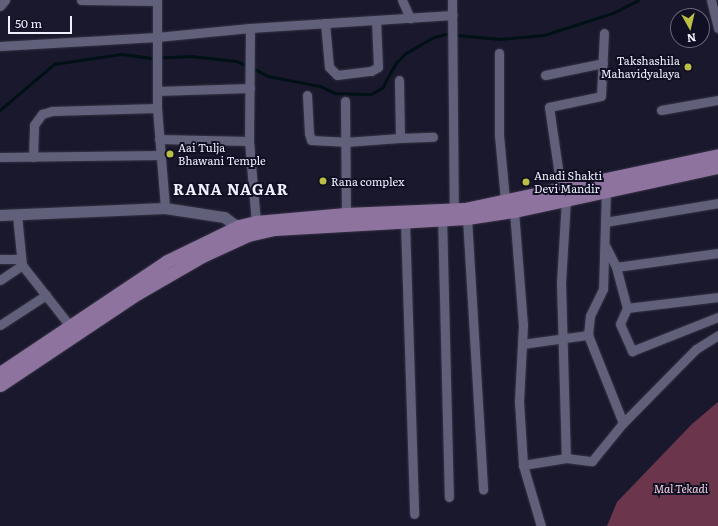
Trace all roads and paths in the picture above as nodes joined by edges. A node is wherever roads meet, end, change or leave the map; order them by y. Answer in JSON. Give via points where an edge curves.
{"nodes":[{"id":1,"x":5,"y":0,"type":"edge"},
{"id":2,"x":81,"y":0,"type":"edge"},
{"id":3,"x":157,"y":0,"type":"edge"},
{"id":4,"x":402,"y":0,"type":"edge"},
{"id":5,"x":452,"y":0,"type":"edge"},
{"id":6,"x":711,"y":0,"type":"edge"},
{"id":7,"x":0,"y":6,"type":"edge"},
{"id":8,"x":410,"y":18,"type":"junction"},
{"id":9,"x":376,"y":20,"type":"junction"},
{"id":10,"x":453,"y":20,"type":"junction"},
{"id":11,"x":325,"y":23,"type":"junction"},
{"id":12,"x":250,"y":28,"type":"junction"},
{"id":13,"x":718,"y":28,"type":"edge"},
{"id":14,"x":604,"y":33,"type":"dead end"},
{"id":15,"x":157,"y":37,"type":"junction"},
{"id":16,"x":0,"y":46,"type":"edge"},
{"id":17,"x":500,"y":53,"type":"dead end"},
{"id":18,"x":603,"y":63,"type":"junction"},
{"id":19,"x":545,"y":76,"type":"dead end"},
{"id":20,"x":399,"y":80,"type":"dead end"},
{"id":21,"x":250,"y":88,"type":"junction"},
{"id":22,"x":157,"y":91,"type":"junction"},
{"id":23,"x":307,"y":94,"type":"dead end"},
{"id":24,"x":345,"y":100,"type":"dead end"},
{"id":25,"x":718,"y":100,"type":"edge"},
{"id":26,"x":157,"y":108,"type":"junction"},
{"id":27,"x":661,"y":110,"type":"dead end"},
{"id":28,"x":433,"y":137,"type":"dead end"},
{"id":29,"x":400,"y":138,"type":"junction"},
{"id":30,"x":159,"y":139,"type":"junction"},
{"id":31,"x":250,"y":141,"type":"junction"},
{"id":32,"x":345,"y":142,"type":"junction"},
{"id":33,"x":718,"y":155,"type":"edge"},
{"id":34,"x":161,"y":156,"type":"junction"},
{"id":35,"x":0,"y":157,"type":"edge"},
{"id":36,"x":33,"y":157,"type":"junction"},
{"id":37,"x":718,"y":167,"type":"edge"},
{"id":38,"x":606,"y":190,"type":"junction"},
{"id":39,"x":564,"y":194,"type":"junction"},
{"id":40,"x":505,"y":200,"type":"junction"},
{"id":41,"x":718,"y":203,"type":"edge"},
{"id":42,"x":165,"y":208,"type":"junction"},
{"id":43,"x":514,"y":211,"type":"junction"},
{"id":44,"x":346,"y":214,"type":"junction"},
{"id":45,"x":0,"y":215,"type":"edge"},
{"id":46,"x":17,"y":215,"type":"junction"},
{"id":47,"x":452,"y":215,"type":"junction"},
{"id":48,"x":256,"y":222,"type":"junction"},
{"id":49,"x":405,"y":222,"type":"junction"},
{"id":50,"x":605,"y":222,"type":"junction"},
{"id":51,"x":243,"y":231,"type":"junction"},
{"id":52,"x":605,"y":246,"type":"junction"},
{"id":53,"x":718,"y":253,"type":"edge"},
{"id":54,"x":0,"y":259,"type":"edge"},
{"id":55,"x":22,"y":262,"type":"junction"},
{"id":56,"x":616,"y":267,"type":"junction"},
{"id":57,"x":0,"y":280,"type":"edge"},
{"id":58,"x":46,"y":295,"type":"junction"},
{"id":59,"x":718,"y":297,"type":"edge"},
{"id":60,"x":627,"y":308,"type":"junction"},
{"id":61,"x":718,"y":317,"type":"edge"},
{"id":62,"x":0,"y":325,"type":"edge"},
{"id":63,"x":70,"y":326,"type":"junction"},
{"id":64,"x":718,"y":334,"type":"edge"},
{"id":65,"x":588,"y":335,"type":"junction"},
{"id":66,"x":562,"y":340,"type":"junction"},
{"id":67,"x":522,"y":344,"type":"junction"},
{"id":68,"x":0,"y":373,"type":"edge"},
{"id":69,"x":0,"y":385,"type":"edge"},
{"id":70,"x":623,"y":423,"type":"junction"},
{"id":71,"x":566,"y":458,"type":"junction"},
{"id":72,"x":523,"y":465,"type":"junction"},
{"id":73,"x":483,"y":490,"type":"dead end"},
{"id":74,"x":449,"y":497,"type":"dead end"},
{"id":75,"x":414,"y":514,"type":"dead end"},
{"id":76,"x":541,"y":526,"type":"edge"}],
"edges":[{"from":1,"to":7,"type":"street"},
{"from":2,"to":3,"type":"street"},
{"from":3,"to":15,"type":"street"},
{"from":4,"to":8,"type":"street"},
{"from":5,"to":10,"type":"street"},
{"from":6,"to":13,"type":"street"},
{"from":8,"to":9,"type":"street"},
{"from":8,"to":10,"type":"street"},
{"from":9,"to":11,"type":"street"},
{"from":9,"to":11,"type":"street","via":[[378,67],[371,71],[338,75],[329,67]]},
{"from":10,"to":47,"type":"street"},
{"from":11,"to":12,"type":"street"},
{"from":12,"to":15,"type":"street"},
{"from":12,"to":21,"type":"street"},
{"from":14,"to":18,"type":"street"},
{"from":15,"to":16,"type":"street"},
{"from":15,"to":22,"type":"street"},
{"from":17,"to":40,"type":"street","via":[[499,135]]},
{"from":18,"to":19,"type":"street"},
{"from":18,"to":39,"type":"street","via":[[601,96],[549,107]]},
{"from":20,"to":29,"type":"street"},
{"from":21,"to":22,"type":"street"},
{"from":21,"to":31,"type":"street"},
{"from":22,"to":26,"type":"street"},
{"from":23,"to":32,"type":"street","via":[[309,133],[312,140]]},
{"from":24,"to":32,"type":"street"},
{"from":25,"to":27,"type":"street"},
{"from":26,"to":30,"type":"street"},
{"from":26,"to":36,"type":"street","via":[[42,114],[36,118],[34,125]]},
{"from":28,"to":29,"type":"street"},
{"from":29,"to":32,"type":"street"},
{"from":30,"to":31,"type":"street"},
{"from":30,"to":34,"type":"street"},
{"from":31,"to":48,"type":"street"},
{"from":32,"to":44,"type":"street"},
{"from":33,"to":39,"type":"main road"},
{"from":34,"to":36,"type":"street"},
{"from":34,"to":42,"type":"street"},
{"from":35,"to":36,"type":"street"},
{"from":37,"to":38,"type":"main road"},
{"from":38,"to":39,"type":"main road"},
{"from":38,"to":50,"type":"street"},
{"from":39,"to":40,"type":"main road"},
{"from":39,"to":43,"type":"main road"},
{"from":39,"to":66,"type":"street"},
{"from":40,"to":47,"type":"main road"},
{"from":41,"to":50,"type":"street"},
{"from":42,"to":46,"type":"street"},
{"from":42,"to":51,"type":"street","via":[[224,217]]},
{"from":43,"to":47,"type":"main road"},
{"from":43,"to":67,"type":"street","via":[[523,325]]},
{"from":44,"to":47,"type":"main road"},
{"from":44,"to":48,"type":"main road"},
{"from":45,"to":46,"type":"street"},
{"from":46,"to":55,"type":"street"},
{"from":47,"to":49,"type":"main road"},
{"from":47,"to":73,"type":"street"},
{"from":47,"to":74,"type":"street"},
{"from":48,"to":51,"type":"main road"},
{"from":49,"to":51,"type":"main road"},
{"from":49,"to":75,"type":"street"},
{"from":50,"to":52,"type":"street"},
{"from":51,"to":63,"type":"main road","via":[[167,261]]},
{"from":51,"to":69,"type":"main road","via":[[138,293]]},
{"from":52,"to":56,"type":"street"},
{"from":52,"to":65,"type":"street","via":[[603,289],[590,316]]},
{"from":53,"to":56,"type":"street"},
{"from":54,"to":55,"type":"street"},
{"from":55,"to":57,"type":"street"},
{"from":55,"to":58,"type":"street"},
{"from":56,"to":60,"type":"street"},
{"from":58,"to":62,"type":"street"},
{"from":58,"to":63,"type":"street"},
{"from":59,"to":60,"type":"street"},
{"from":60,"to":61,"type":"street","via":[[620,324],[632,351]]},
{"from":63,"to":68,"type":"main road"},
{"from":64,"to":70,"type":"street","via":[[696,348]]},
{"from":65,"to":66,"type":"street"},
{"from":65,"to":70,"type":"street"},
{"from":66,"to":67,"type":"street"},
{"from":66,"to":71,"type":"street"},
{"from":67,"to":72,"type":"street","via":[[519,401]]},
{"from":70,"to":71,"type":"street","via":[[592,460]]},
{"from":71,"to":72,"type":"street"},
{"from":72,"to":76,"type":"street"}]}
